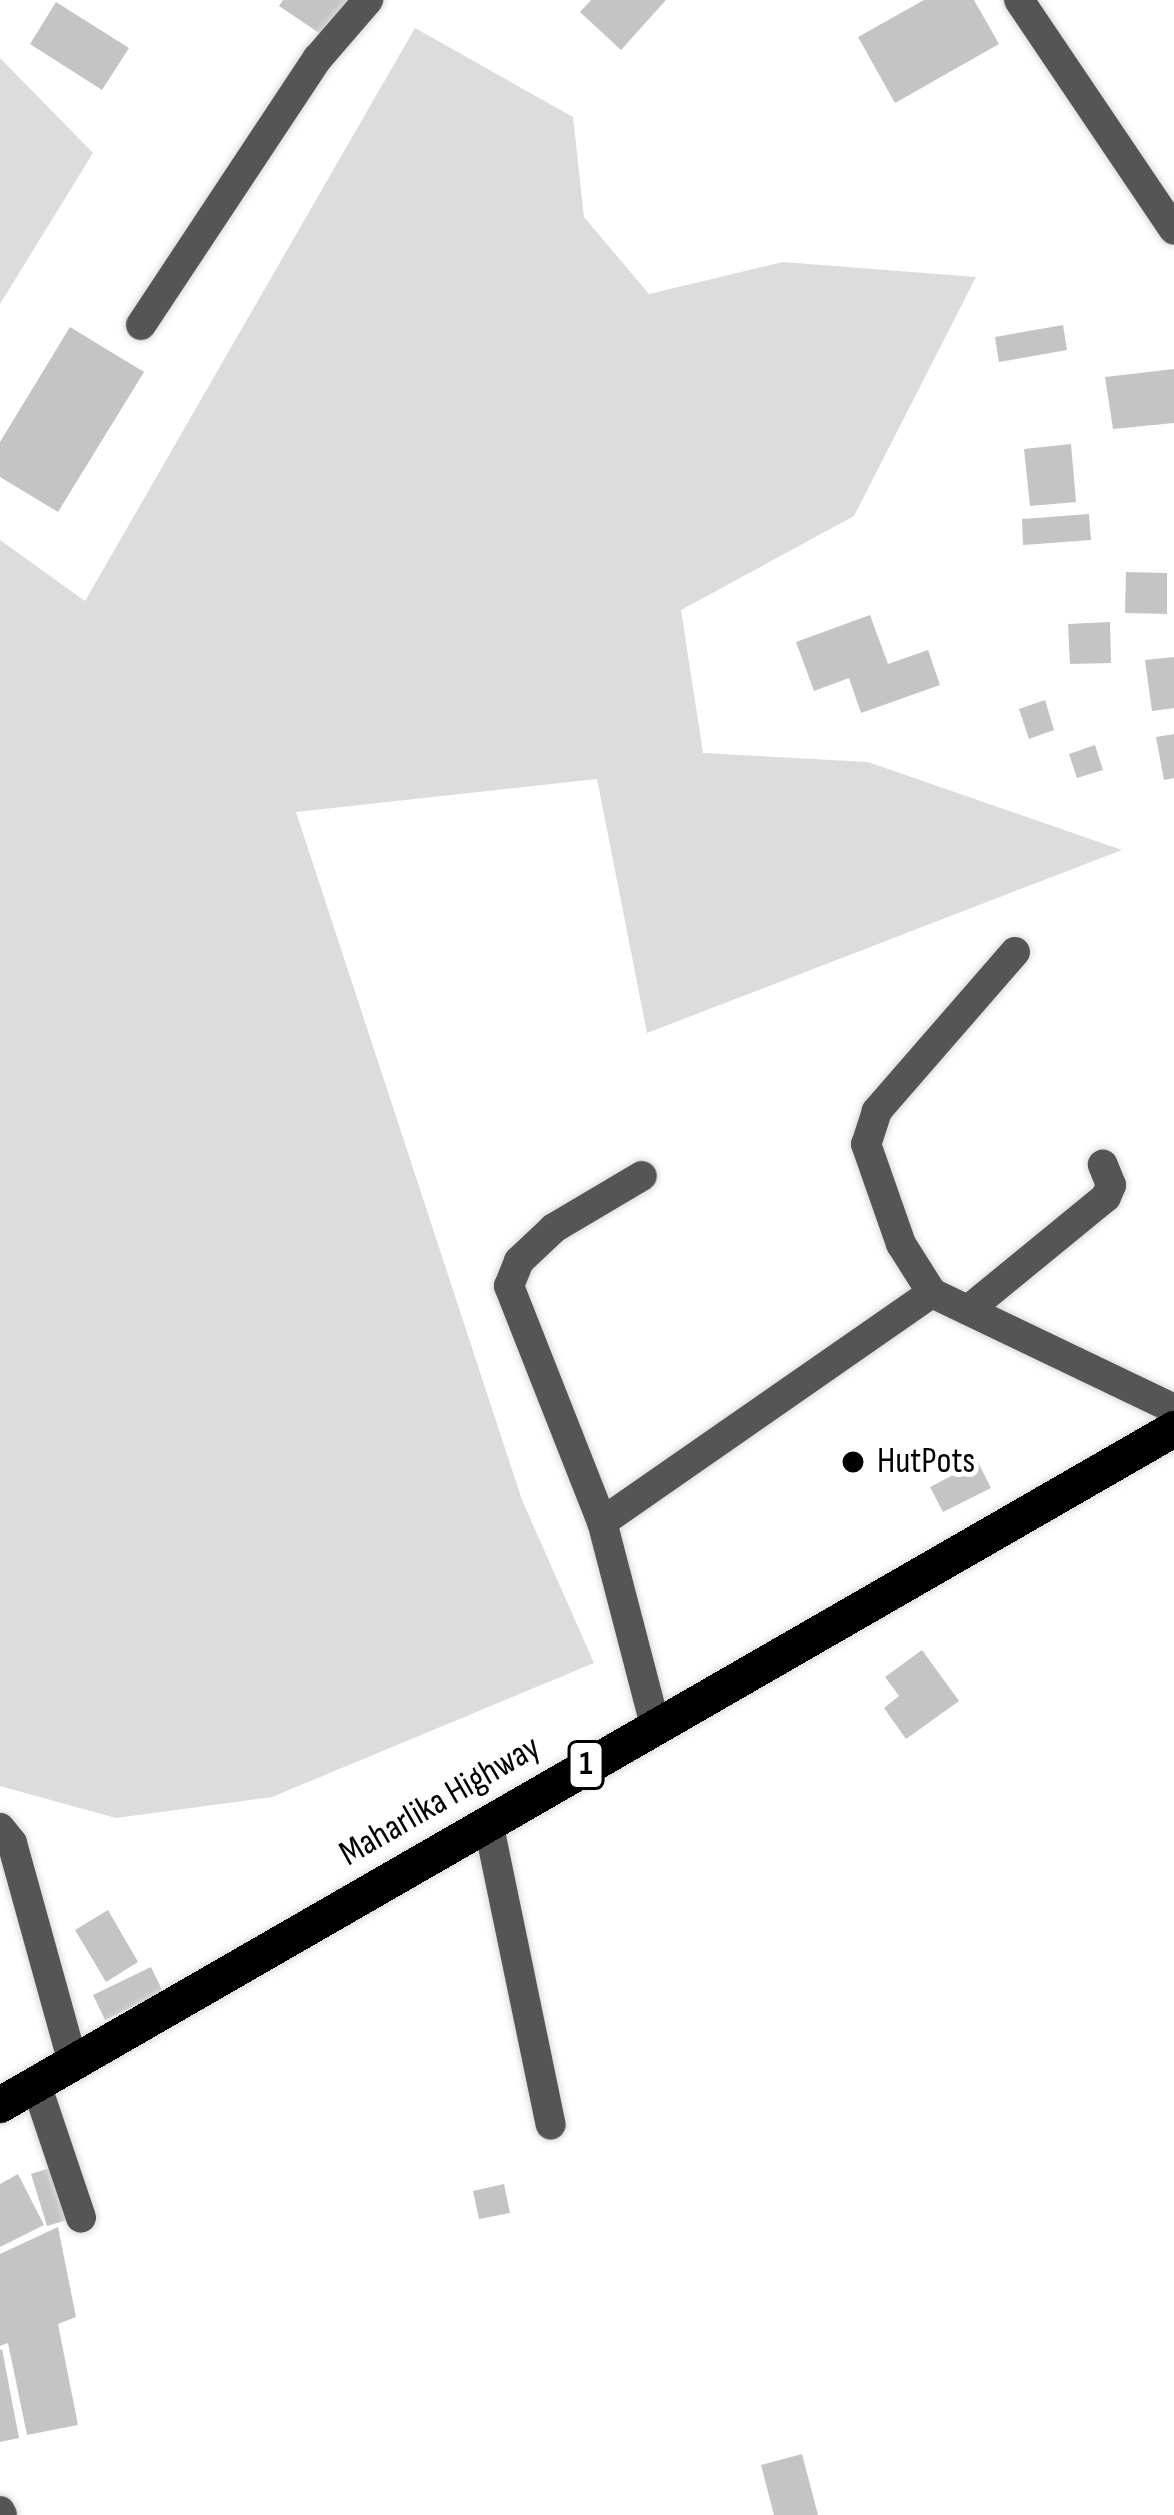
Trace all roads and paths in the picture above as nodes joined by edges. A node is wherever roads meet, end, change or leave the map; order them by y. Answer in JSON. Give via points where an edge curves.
{"nodes":[{"id":1,"x":368,"y":0,"type":"edge"},
{"id":2,"x":1019,"y":0,"type":"edge"},
{"id":3,"x":1174,"y":230,"type":"edge"},
{"id":4,"x":141,"y":325,"type":"dead end"},
{"id":5,"x":1016,"y":952,"type":"dead end"},
{"id":6,"x":1102,"y":1165,"type":"dead end"},
{"id":7,"x":642,"y":1176,"type":"dead end"},
{"id":8,"x":932,"y":1293,"type":"junction"},
{"id":9,"x":968,"y":1310,"type":"junction"},
{"id":10,"x":1174,"y":1409,"type":"edge"},
{"id":11,"x":1174,"y":1430,"type":"edge"},
{"id":12,"x":602,"y":1522,"type":"junction"},
{"id":13,"x":655,"y":1725,"type":"junction"},
{"id":14,"x":488,"y":1822,"type":"junction"},
{"id":15,"x":0,"y":1828,"type":"edge"},
{"id":16,"x":74,"y":2063,"type":"junction"},
{"id":17,"x":36,"y":2084,"type":"junction"},
{"id":18,"x":0,"y":2105,"type":"edge"},
{"id":19,"x":551,"y":2125,"type":"dead end"},
{"id":20,"x":81,"y":2218,"type":"dead end"}],
"edges":[{"from":1,"to":4,"type":"lane","via":[[318,58]]},
{"from":2,"to":3,"type":"lane"},
{"from":5,"to":8,"type":"lane","via":[[877,1111],[866,1144],[901,1244]]},
{"from":6,"to":9,"type":"lane","via":[[1111,1185],[1106,1197]]},
{"from":7,"to":12,"type":"lane","via":[[554,1228],[519,1261],[509,1286]]},
{"from":8,"to":9,"type":"lane"},
{"from":8,"to":12,"type":"lane"},
{"from":9,"to":10,"type":"lane"},
{"from":11,"to":13,"type":"highway","name":"Maharlika Highway","number":"1"},
{"from":12,"to":13,"type":"lane"},
{"from":13,"to":14,"type":"highway","name":"Maharlika Highway","number":"1"},
{"from":14,"to":16,"type":"highway","name":"Maharlika Highway","number":"1"},
{"from":14,"to":19,"type":"lane"},
{"from":15,"to":16,"type":"lane","via":[[12,1843]]},
{"from":16,"to":17,"type":"highway","name":"Maharlika Highway","number":"1"},
{"from":17,"to":18,"type":"highway","name":"Maharlika Highway","number":"1"},
{"from":17,"to":20,"type":"lane"}]}
